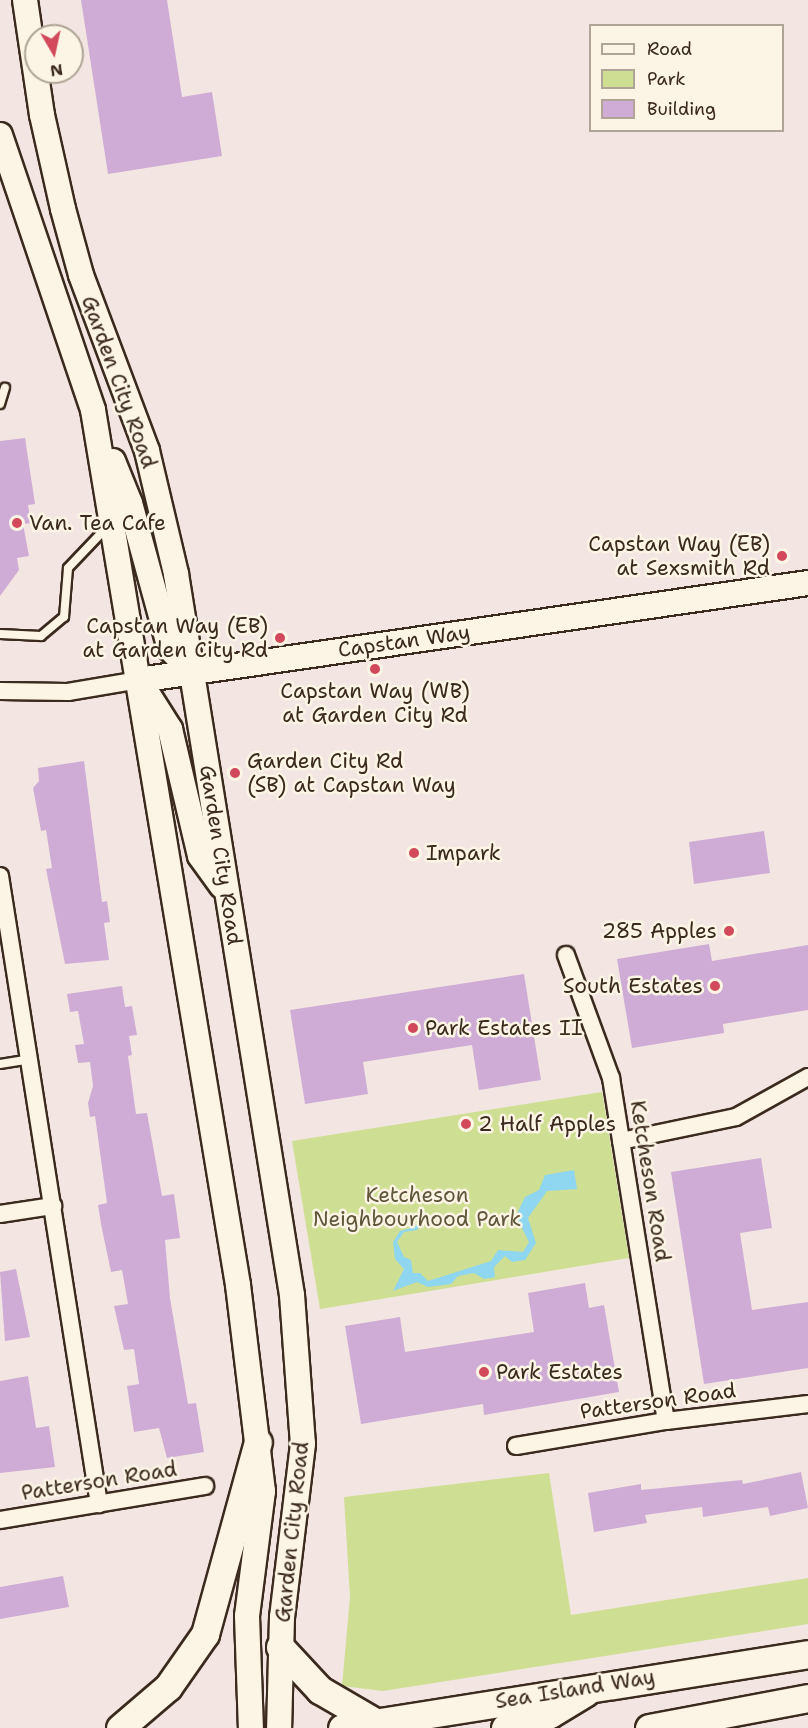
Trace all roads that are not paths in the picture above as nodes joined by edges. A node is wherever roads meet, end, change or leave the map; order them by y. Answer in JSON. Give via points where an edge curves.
{"nodes":[{"id":1,"x":25,"y":0,"type":"edge"},
{"id":2,"x":0,"y":135,"type":"edge"},
{"id":3,"x":5,"y":388,"type":"dead end"},
{"id":4,"x":0,"y":404,"type":"edge"},
{"id":5,"x":93,"y":410,"type":"junction"},
{"id":6,"x":113,"y":521,"type":"junction"},
{"id":7,"x":808,"y":582,"type":"edge"},
{"id":8,"x":0,"y":634,"type":"edge"},
{"id":9,"x":192,"y":672,"type":"junction"},
{"id":10,"x":139,"y":680,"type":"junction"},
{"id":11,"x":0,"y":691,"type":"edge"},
{"id":12,"x":0,"y":876,"type":"edge"},
{"id":13,"x":225,"y":891,"type":"junction"},
{"id":14,"x":3,"y":910,"type":"edge"},
{"id":15,"x":566,"y":955,"type":"dead end"},
{"id":16,"x":30,"y":1059,"type":"junction"},
{"id":17,"x":0,"y":1064,"type":"edge"},
{"id":18,"x":808,"y":1077,"type":"edge"},
{"id":19,"x":621,"y":1141,"type":"junction"},
{"id":20,"x":53,"y":1206,"type":"junction"},
{"id":21,"x":0,"y":1214,"type":"edge"},
{"id":22,"x":808,"y":1404,"type":"edge"},
{"id":23,"x":666,"y":1421,"type":"junction"},
{"id":24,"x":258,"y":1442,"type":"junction"},
{"id":25,"x":516,"y":1446,"type":"dead end"},
{"id":26,"x":205,"y":1486,"type":"dead end"},
{"id":27,"x":99,"y":1504,"type":"junction"},
{"id":28,"x":0,"y":1520,"type":"edge"},
{"id":29,"x":280,"y":1647,"type":"junction"},
{"id":30,"x":808,"y":1654,"type":"edge"},
{"id":31,"x":600,"y":1684,"type":"junction"},
{"id":32,"x":808,"y":1698,"type":"edge"},
{"id":33,"x":375,"y":1722,"type":"junction"},
{"id":34,"x":120,"y":1728,"type":"edge"},
{"id":35,"x":251,"y":1728,"type":"edge"},
{"id":36,"x":279,"y":1728,"type":"edge"},
{"id":37,"x":342,"y":1728,"type":"edge"},
{"id":38,"x":505,"y":1728,"type":"edge"},
{"id":39,"x":649,"y":1728,"type":"edge"}],
"edges":[{"from":1,"to":9,"type":"main road","name":"Garden City Road","via":[[42,115],[63,209],[104,340],[147,451],[176,574]]},
{"from":2,"to":5,"type":"main road","name":"Garden City Road"},
{"from":3,"to":4,"type":"lane"},
{"from":5,"to":6,"type":"main road","name":"Garden City Road"},
{"from":5,"to":9,"type":"main road","via":[[130,503],[170,649]]},
{"from":6,"to":8,"type":"lane","via":[[68,568],[64,617],[41,636]]},
{"from":6,"to":10,"type":"main road","name":"Garden City Road"},
{"from":7,"to":9,"type":"main road","name":"Capstan Way"},
{"from":9,"to":10,"type":"main road","name":"Capstan Way"},
{"from":9,"to":13,"type":"main road","name":"Garden City Road"},
{"from":10,"to":11,"type":"street","name":"Capstan Way","via":[[68,692]]},
{"from":10,"to":13,"type":"main road","via":[[170,729],[200,856]]},
{"from":10,"to":24,"type":"main road","name":"Garden City Road","via":[[237,1274]]},
{"from":12,"to":14,"type":"street"},
{"from":13,"to":29,"type":"main road","name":"Garden City Road","via":[[292,1295],[302,1386],[298,1506]]},
{"from":14,"to":16,"type":"street"},
{"from":15,"to":19,"type":"street","name":"Ketcheson Road","via":[[611,1078]]},
{"from":16,"to":17,"type":"lane"},
{"from":16,"to":20,"type":"street"},
{"from":18,"to":19,"type":"street","via":[[736,1117]]},
{"from":19,"to":23,"type":"street","name":"Ketcheson Road"},
{"from":20,"to":21,"type":"street"},
{"from":20,"to":27,"type":"street"},
{"from":22,"to":23,"type":"street","name":"Patterson Road"},
{"from":23,"to":25,"type":"street","name":"Patterson Road"},
{"from":24,"to":34,"type":"main road","via":[[205,1634],[168,1687]]},
{"from":24,"to":35,"type":"main road","name":"Garden City Road","via":[[262,1524],[246,1647]]},
{"from":26,"to":27,"type":"street","name":"Patterson Road"},
{"from":27,"to":28,"type":"street","name":"Patterson Road"},
{"from":29,"to":33,"type":"main road","via":[[320,1690]]},
{"from":29,"to":36,"type":"main road","name":"Garden City Road"},
{"from":30,"to":31,"type":"main road","name":"Sea Island Way"},
{"from":31,"to":33,"type":"main road","name":"Sea Island Way"},
{"from":31,"to":38,"type":"main road","via":[[550,1714]]},
{"from":32,"to":39,"type":"main road"},
{"from":33,"to":37,"type":"main road","name":"Sea Island Way"}]}
